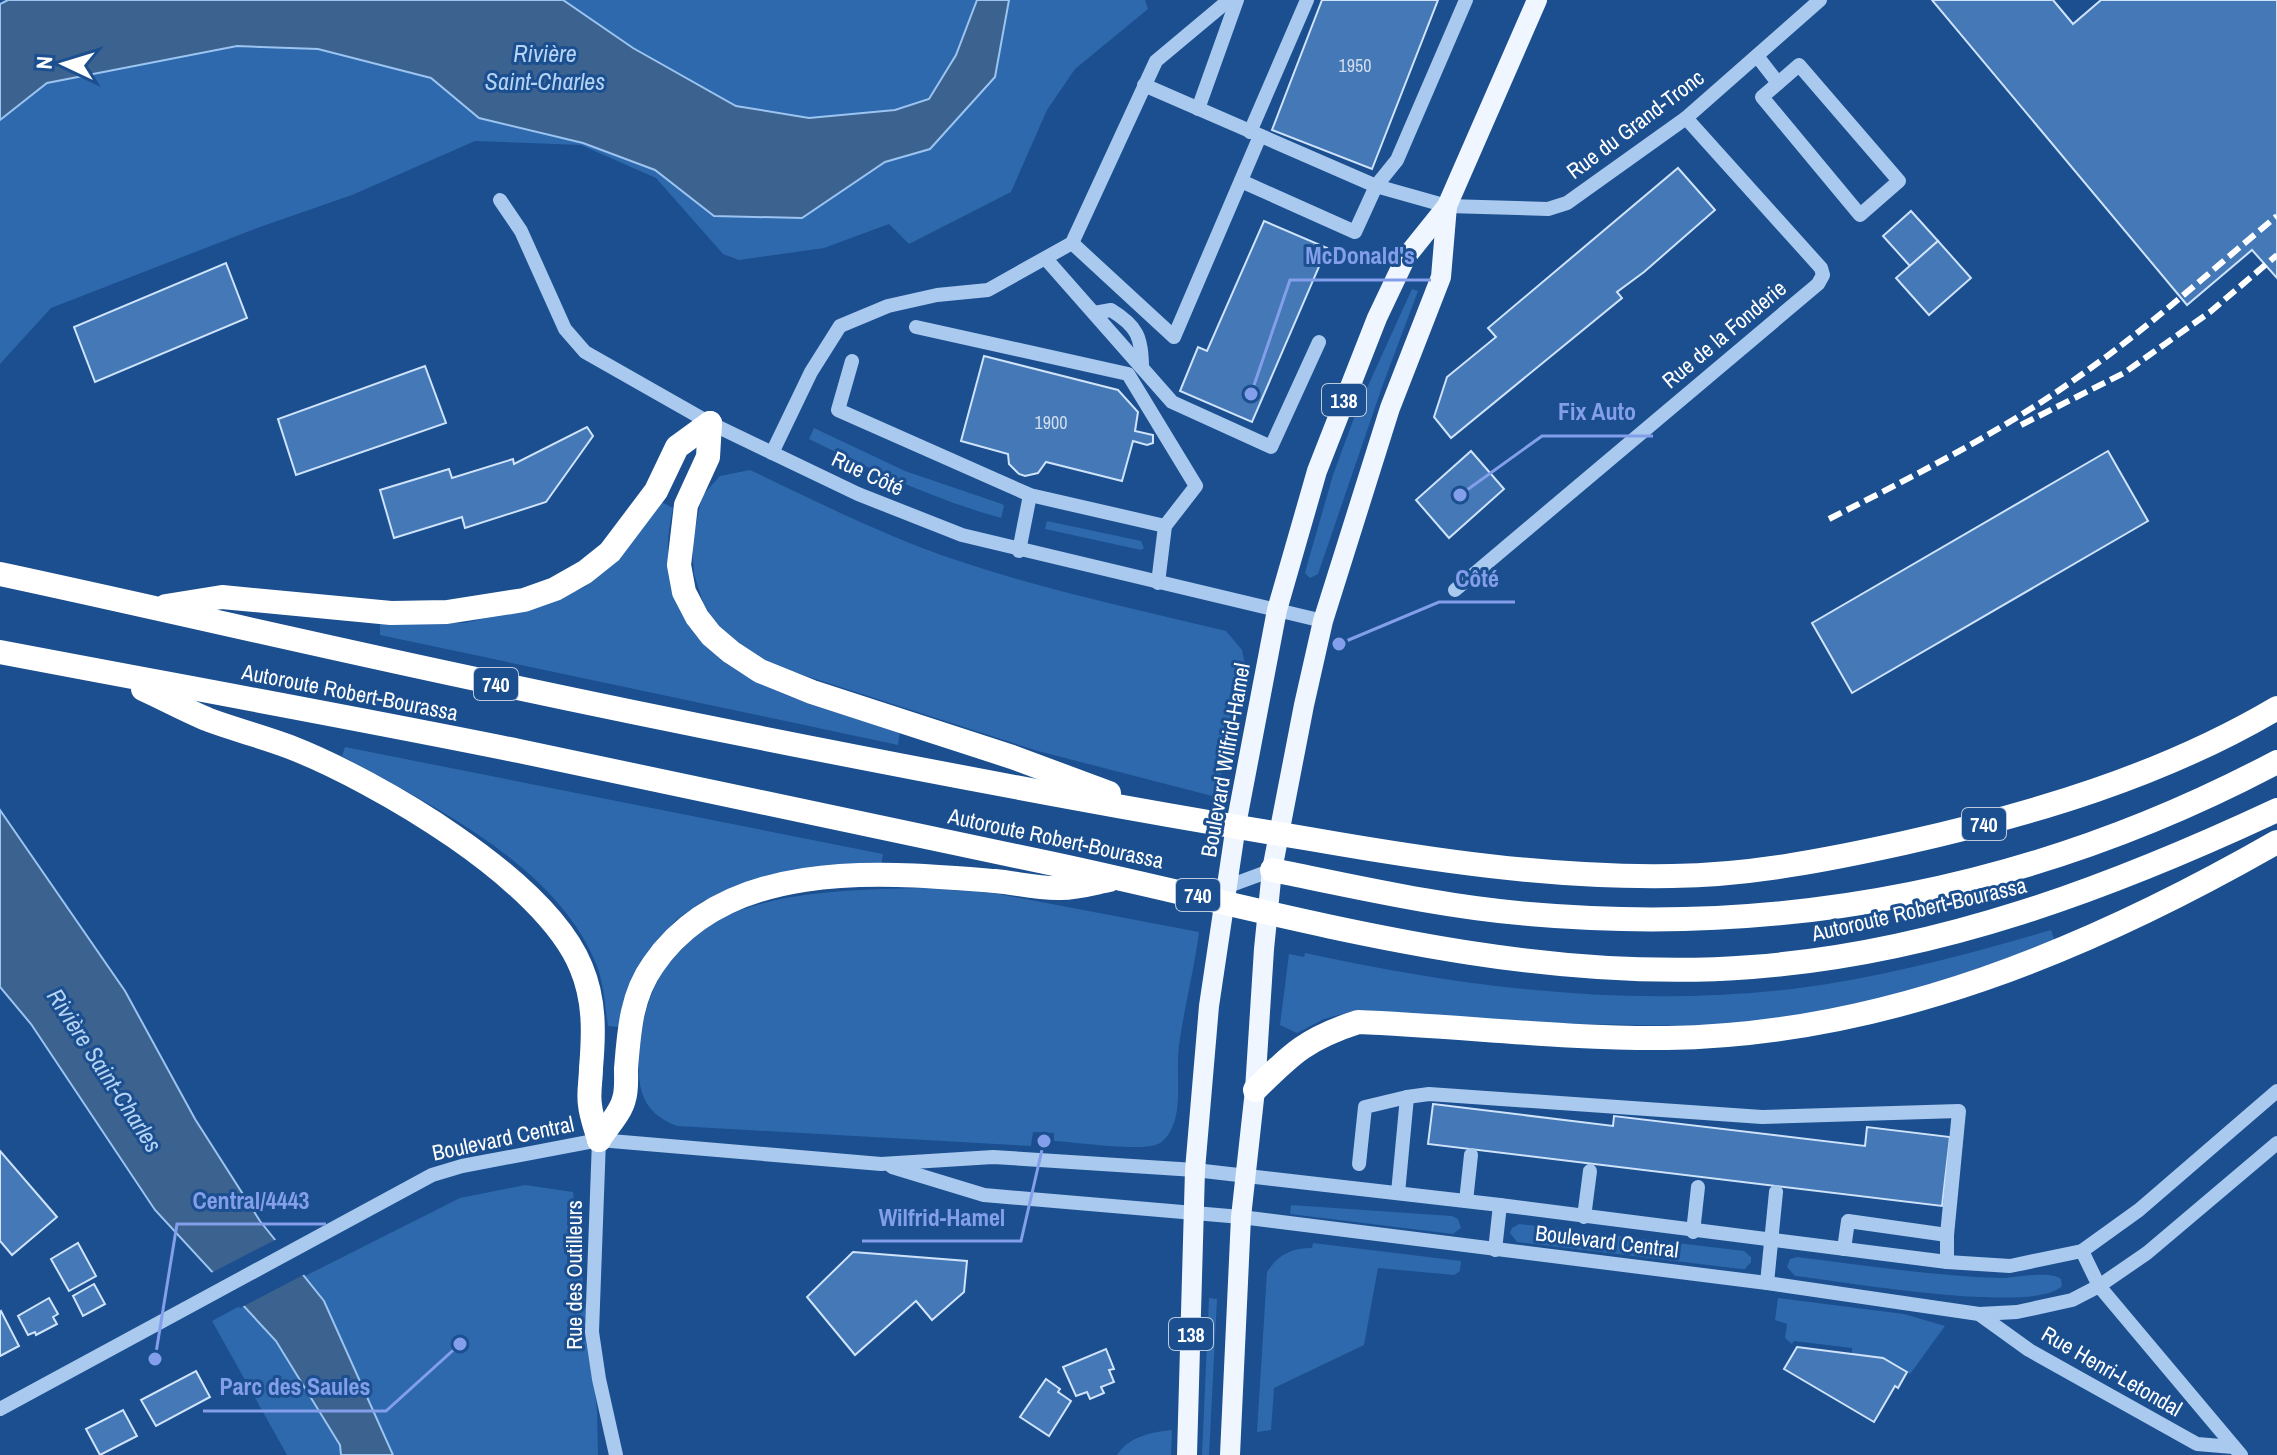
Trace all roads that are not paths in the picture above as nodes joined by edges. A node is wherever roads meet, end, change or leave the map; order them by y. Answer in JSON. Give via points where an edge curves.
{"nodes":[{"id":1,"x":1229,"y":0,"type":"edge"},
{"id":2,"x":1237,"y":0,"type":"edge"},
{"id":3,"x":1307,"y":0,"type":"edge"},
{"id":4,"x":1466,"y":0,"type":"edge"},
{"id":5,"x":1537,"y":0,"type":"edge"},
{"id":6,"x":1820,"y":0,"type":"edge"},
{"id":7,"x":1757,"y":56,"type":"junction"},
{"id":8,"x":1778,"y":83,"type":"junction"},
{"id":9,"x":1144,"y":85,"type":"junction"},
{"id":10,"x":1198,"y":109,"type":"junction"},
{"id":11,"x":1686,"y":118,"type":"junction"},
{"id":12,"x":1255,"y":134,"type":"junction"},
{"id":13,"x":1241,"y":181,"type":"junction"},
{"id":14,"x":1376,"y":186,"type":"junction"},
{"id":15,"x":500,"y":200,"type":"dead end"},
{"id":16,"x":1447,"y":206,"type":"junction"},
{"id":17,"x":1072,"y":243,"type":"junction"},
{"id":18,"x":1046,"y":259,"type":"junction"},
{"id":19,"x":1094,"y":313,"type":"junction"},
{"id":20,"x":916,"y":327,"type":"dead end"},
{"id":21,"x":1319,"y":342,"type":"dead end"},
{"id":22,"x":852,"y":361,"type":"dead end"},
{"id":23,"x":1142,"y":368,"type":"junction"},
{"id":24,"x":710,"y":423,"type":"junction"},
{"id":25,"x":772,"y":453,"type":"junction"},
{"id":26,"x":1030,"y":495,"type":"junction"},
{"id":27,"x":1165,"y":526,"type":"junction"},
{"id":28,"x":1019,"y":551,"type":"junction"},
{"id":29,"x":3,"y":575,"type":"edge"},
{"id":30,"x":1158,"y":583,"type":"junction"},
{"id":31,"x":1455,"y":590,"type":"dead end"},
{"id":32,"x":152,"y":608,"type":"junction"},
{"id":33,"x":1277,"y":610,"type":"junction"},
{"id":34,"x":1323,"y":621,"type":"junction"},
{"id":35,"x":0,"y":652,"type":"edge"},
{"id":36,"x":108,"y":673,"type":"junction"},
{"id":37,"x":2277,"y":708,"type":"edge"},
{"id":38,"x":2277,"y":762,"type":"edge"},
{"id":39,"x":2277,"y":810,"type":"edge"},
{"id":40,"x":1172,"y":816,"type":"junction"},
{"id":41,"x":2277,"y":842,"type":"edge"},
{"id":42,"x":1272,"y":870,"type":"junction"},
{"id":43,"x":1121,"y":878,"type":"junction"},
{"id":44,"x":1226,"y":887,"type":"junction"},
{"id":45,"x":1255,"y":1090,"type":"junction"},
{"id":46,"x":2277,"y":1091,"type":"edge"},
{"id":47,"x":1407,"y":1097,"type":"junction"},
{"id":48,"x":599,"y":1140,"type":"junction"},
{"id":49,"x":2277,"y":1143,"type":"edge"},
{"id":50,"x":1471,"y":1155,"type":"dead end"},
{"id":51,"x":881,"y":1164,"type":"junction"},
{"id":52,"x":1359,"y":1164,"type":"dead end"},
{"id":53,"x":1195,"y":1170,"type":"junction"},
{"id":54,"x":1590,"y":1171,"type":"dead end"},
{"id":55,"x":1247,"y":1176,"type":"junction"},
{"id":56,"x":1698,"y":1187,"type":"dead end"},
{"id":57,"x":1776,"y":1192,"type":"dead end"},
{"id":58,"x":1398,"y":1193,"type":"junction"},
{"id":59,"x":1466,"y":1201,"type":"junction"},
{"id":60,"x":1500,"y":1205,"type":"junction"},
{"id":61,"x":1194,"y":1213,"type":"junction"},
{"id":62,"x":1241,"y":1217,"type":"junction"},
{"id":63,"x":1584,"y":1217,"type":"junction"},
{"id":64,"x":1693,"y":1232,"type":"junction"},
{"id":65,"x":1947,"y":1235,"type":"junction"},
{"id":66,"x":1771,"y":1242,"type":"junction"},
{"id":67,"x":1844,"y":1249,"type":"junction"},
{"id":68,"x":1495,"y":1250,"type":"junction"},
{"id":69,"x":2082,"y":1251,"type":"junction"},
{"id":70,"x":1947,"y":1262,"type":"junction"},
{"id":71,"x":1767,"y":1283,"type":"junction"},
{"id":72,"x":2099,"y":1286,"type":"junction"},
{"id":73,"x":1979,"y":1314,"type":"junction"},
{"id":74,"x":0,"y":1409,"type":"edge"},
{"id":75,"x":2237,"y":1451,"type":"edge"},
{"id":76,"x":616,"y":1455,"type":"edge"},
{"id":77,"x":1187,"y":1455,"type":"edge"},
{"id":78,"x":1230,"y":1455,"type":"edge"}],
"edges":[{"from":1,"to":9,"type":"street","via":[[1156,61]]},
{"from":2,"to":10,"type":"street"},
{"from":3,"to":12,"type":"street"},
{"from":4,"to":14,"type":"street","via":[[1397,160]]},
{"from":5,"to":16,"type":"main road","name":"Boulevard Wilfrid-Hamel","number":"138"},
{"from":6,"to":7,"type":"street","name":"Rue du Grand-Tronc"},
{"from":7,"to":8,"type":"street"},
{"from":7,"to":11,"type":"street","name":"Rue du Grand-Tronc"},
{"from":8,"to":8,"type":"street","via":[[1799,65],[1899,181],[1860,215],[1762,97]]},
{"from":9,"to":10,"type":"street","name":"Rue du Grand-Tronc"},
{"from":9,"to":17,"type":"street"},
{"from":10,"to":12,"type":"street","name":"Rue du Grand-Tronc"},
{"from":11,"to":16,"type":"street","name":"Rue du Grand-Tronc","via":[[1567,203],[1537,210]]},
{"from":11,"to":31,"type":"street","name":"Rue de la Fonderie","via":[[1823,275]]},
{"from":12,"to":13,"type":"street"},
{"from":12,"to":14,"type":"street","name":"Rue du Grand-Tronc"},
{"from":13,"to":14,"type":"street","via":[[1355,232]]},
{"from":13,"to":17,"type":"street","via":[[1174,337]]},
{"from":14,"to":16,"type":"street","name":"Rue du Grand-Tronc"},
{"from":15,"to":24,"type":"street","name":"Rue Côté","via":[[521,231],[565,329],[585,352]]},
{"from":16,"to":33,"type":"main road","name":"Boulevard Wilfrid-Hamel","number":"138","via":[[1406,257],[1377,318],[1317,471]]},
{"from":16,"to":34,"type":"main road","name":"Boulevard Wilfrid-Hamel","number":"138","via":[[1441,277],[1390,408]]},
{"from":17,"to":18,"type":"street"},
{"from":18,"to":19,"type":"street"},
{"from":18,"to":25,"type":"street","via":[[988,290],[888,306],[840,326]]},
{"from":19,"to":23,"type":"street"},
{"from":19,"to":23,"type":"street","via":[[1111,310],[1129,321],[1142,344]]},
{"from":20,"to":27,"type":"street","via":[[1128,374],[1196,486]]},
{"from":21,"to":23,"type":"street","via":[[1271,447],[1172,402]]},
{"from":22,"to":26,"type":"street","via":[[838,410]]},
{"from":24,"to":25,"type":"street","name":"Rue Côté"},
{"from":24,"to":32,"type":"highway","via":[[677,447],[656,491],[610,552],[555,589],[524,600],[447,612],[391,613],[222,597]]},
{"from":24,"to":40,"type":"highway","via":[[708,457],[686,505],[679,565],[684,592],[697,617],[731,652],[760,671],[812,692]]},
{"from":25,"to":28,"type":"street","name":"Rue Côté","via":[[905,514]]},
{"from":26,"to":27,"type":"street"},
{"from":26,"to":28,"type":"street"},
{"from":27,"to":30,"type":"street"},
{"from":28,"to":30,"type":"street","name":"Rue Côté"},
{"from":29,"to":32,"type":"highway","name":"Autoroute Robert-Bourassa","number":"740"},
{"from":30,"to":33,"type":"street","name":"Rue Côté"},
{"from":32,"to":40,"type":"highway","name":"Autoroute Robert-Bourassa","number":"740","via":[[841,754]]},
{"from":33,"to":34,"type":"street","name":"Rue Côté"},
{"from":33,"to":44,"type":"main road","name":"Boulevard Wilfrid-Hamel","number":"138"},
{"from":34,"to":42,"type":"main road","name":"Boulevard Wilfrid-Hamel","number":"138"},
{"from":35,"to":36,"type":"highway","name":"Autoroute Robert-Bourassa","number":"740"},
{"from":36,"to":43,"type":"highway","name":"Autoroute Robert-Bourassa","number":"740","via":[[515,750]]},
{"from":36,"to":48,"type":"highway","via":[[209,720],[341,770],[470,847],[518,885],[566,938],[592,999],[589,1103]]},
{"from":37,"to":40,"type":"highway","name":"Autoroute Robert-Bourassa","number":"740","via":[[2191,753],[2107,788],[2022,814],[1854,855],[1736,873],[1673,876],[1513,869]]},
{"from":38,"to":42,"type":"highway","via":[[2183,809],[2036,862],[1915,894],[1780,915],[1614,920],[1527,914]]},
{"from":39,"to":43,"type":"highway","name":"Autoroute Robert-Bourassa","number":"740","via":[[2143,871],[2050,905],[1906,943],[1752,967],[1624,971],[1561,965],[1337,928]]},
{"from":41,"to":45,"type":"highway","via":[[2058,952],[1910,1003],[1825,1023],[1667,1038],[1358,1022],[1323,1033],[1288,1057]]},
{"from":42,"to":44,"type":"street"},
{"from":42,"to":45,"type":"main road","name":"Boulevard Wilfrid-Hamel","number":"138"},
{"from":43,"to":48,"type":"highway","via":[[1062,889],[964,879],[827,876],[733,899],[684,929],[651,967],[636,996],[624,1100]]},
{"from":44,"to":53,"type":"main road","name":"Boulevard Wilfrid-Hamel","number":"138"},
{"from":45,"to":55,"type":"main road","name":"Boulevard Wilfrid-Hamel","number":"138"},
{"from":46,"to":69,"type":"street","name":"Boulevard Central","via":[[2139,1210]]},
{"from":47,"to":52,"type":"street","via":[[1365,1107]]},
{"from":47,"to":58,"type":"street"},
{"from":47,"to":65,"type":"street","via":[[1429,1094],[1762,1117],[1959,1111]]},
{"from":48,"to":51,"type":"street","name":"Boulevard Central"},
{"from":48,"to":74,"type":"street","name":"Boulevard Central","via":[[432,1175]]},
{"from":48,"to":76,"type":"street","name":"Rue des Outilleurs","via":[[592,1332]]},
{"from":49,"to":72,"type":"street","name":"Boulevard Central","via":[[2147,1253]]},
{"from":50,"to":59,"type":"street"},
{"from":51,"to":53,"type":"street","name":"Boulevard Central","via":[[993,1157]]},
{"from":51,"to":61,"type":"street","name":"Boulevard Central","via":[[984,1195]]},
{"from":53,"to":55,"type":"street","name":"Boulevard Central"},
{"from":53,"to":61,"type":"main road","name":"Boulevard Wilfrid-Hamel","number":"138"},
{"from":54,"to":63,"type":"street"},
{"from":55,"to":58,"type":"street","name":"Boulevard Central"},
{"from":55,"to":62,"type":"main road","name":"Boulevard Wilfrid-Hamel","number":"138"},
{"from":56,"to":64,"type":"street"},
{"from":57,"to":66,"type":"street"},
{"from":58,"to":59,"type":"street","name":"Boulevard Central"},
{"from":59,"to":60,"type":"street","name":"Boulevard Central"},
{"from":60,"to":63,"type":"street","name":"Boulevard Central"},
{"from":60,"to":68,"type":"street"},
{"from":61,"to":62,"type":"street","name":"Boulevard Central"},
{"from":61,"to":77,"type":"main road","name":"Boulevard Wilfrid-Hamel","number":"138"},
{"from":62,"to":68,"type":"street","name":"Boulevard Central"},
{"from":62,"to":78,"type":"main road","name":"Boulevard Wilfrid-Hamel","number":"138"},
{"from":63,"to":64,"type":"street","name":"Boulevard Central"},
{"from":64,"to":66,"type":"street","name":"Boulevard Central"},
{"from":65,"to":67,"type":"street","via":[[1848,1221]]},
{"from":65,"to":70,"type":"street"},
{"from":66,"to":67,"type":"street","name":"Boulevard Central"},
{"from":66,"to":71,"type":"street"},
{"from":67,"to":70,"type":"street","name":"Boulevard Central"},
{"from":68,"to":71,"type":"street","name":"Boulevard Central"},
{"from":69,"to":70,"type":"street","name":"Boulevard Central","via":[[2010,1266]]},
{"from":69,"to":72,"type":"street","name":"Rue Henri-Letondal"},
{"from":71,"to":73,"type":"street","name":"Boulevard Central"},
{"from":72,"to":73,"type":"street","name":"Boulevard Central","via":[[2072,1300]]},
{"from":72,"to":75,"type":"street","name":"Rue Henri-Letondal"},
{"from":73,"to":75,"type":"street","name":"Rue Henri-Letondal","via":[[2029,1350],[2197,1444]]}]}
